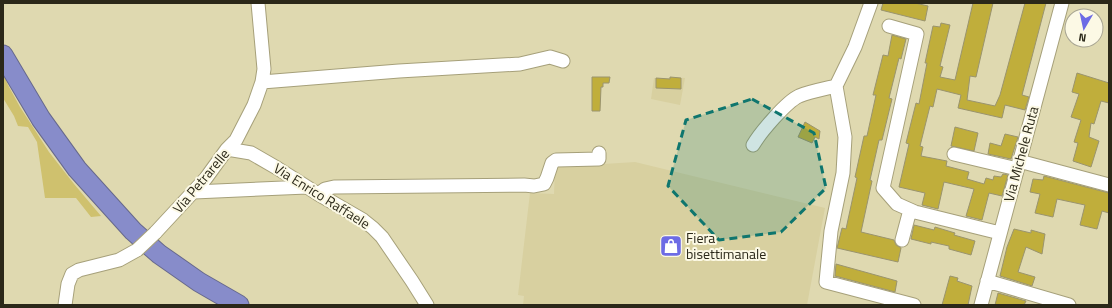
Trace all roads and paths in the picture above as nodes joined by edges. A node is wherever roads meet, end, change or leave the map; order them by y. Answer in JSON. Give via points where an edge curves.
{"nodes":[{"id":1,"x":258,"y":3,"type":"edge"},
{"id":2,"x":872,"y":3,"type":"edge"},
{"id":3,"x":1062,"y":3,"type":"edge"},
{"id":4,"x":889,"y":26,"type":"dead end"},
{"id":5,"x":3,"y":55,"type":"edge"},
{"id":6,"x":563,"y":61,"type":"dead end"},
{"id":7,"x":262,"y":82,"type":"junction"},
{"id":8,"x":836,"y":86,"type":"junction"},
{"id":9,"x":753,"y":145,"type":"dead end"},
{"id":10,"x":227,"y":149,"type":"junction"},
{"id":11,"x":599,"y":153,"type":"dead end"},
{"id":12,"x":954,"y":154,"type":"dead end"},
{"id":13,"x":1018,"y":165,"type":"junction"},
{"id":14,"x":1109,"y":186,"type":"edge"},
{"id":15,"x":307,"y":187,"type":"junction"},
{"id":16,"x":194,"y":192,"type":"junction"},
{"id":17,"x":318,"y":194,"type":"junction"},
{"id":18,"x":910,"y":210,"type":"junction"},
{"id":19,"x":1000,"y":233,"type":"junction"},
{"id":20,"x":902,"y":240,"type":"dead end"},
{"id":21,"x":987,"y":281,"type":"junction"},
{"id":22,"x":65,"y":305,"type":"edge"},
{"id":23,"x":240,"y":305,"type":"edge"},
{"id":24,"x":427,"y":305,"type":"edge"},
{"id":25,"x":914,"y":305,"type":"edge"},
{"id":26,"x":981,"y":305,"type":"edge"},
{"id":27,"x":1069,"y":305,"type":"edge"}],
"edges":[{"from":1,"to":7,"type":"street","name":"Via Petrarelle","via":[[264,69]]},
{"from":2,"to":8,"type":"street"},
{"from":3,"to":13,"type":"street","name":"Via Michele Ruta"},
{"from":4,"to":18,"type":"street","via":[[917,34],[883,188],[897,204]]},
{"from":5,"to":23,"type":"highway","via":[[41,119],[77,169],[133,231],[159,254],[199,282]]},
{"from":6,"to":7,"type":"street","via":[[550,57],[512,65]]},
{"from":7,"to":10,"type":"street","name":"Via Petrarelle","via":[[254,105],[236,140]]},
{"from":8,"to":9,"type":"street","via":[[797,97],[760,133]]},
{"from":8,"to":25,"type":"street","via":[[845,137],[844,158],[831,231],[826,282]]},
{"from":10,"to":15,"type":"street","name":"Via Enrico Raffaele","via":[[251,153]]},
{"from":10,"to":16,"type":"street","name":"Via Petrarelle"},
{"from":11,"to":17,"type":"street","via":[[599,159],[556,160],[552,163],[544,184],[534,186],[334,187]]},
{"from":12,"to":13,"type":"street"},
{"from":13,"to":14,"type":"street"},
{"from":13,"to":19,"type":"street","name":"Via Michele Ruta"},
{"from":15,"to":16,"type":"street"},
{"from":15,"to":17,"type":"street","name":"Via Enrico Raffaele"},
{"from":16,"to":22,"type":"street","name":"Via Petrarelle","bridge":true,"via":[[137,250],[119,260],[72,274]]},
{"from":17,"to":24,"type":"street","name":"Via Enrico Raffaele","via":[[374,228]]},
{"from":18,"to":19,"type":"street"},
{"from":18,"to":20,"type":"street"},
{"from":19,"to":21,"type":"street","name":"Via Michele Ruta"},
{"from":21,"to":26,"type":"street","name":"Via Michele Ruta"},
{"from":21,"to":27,"type":"street"}]}
